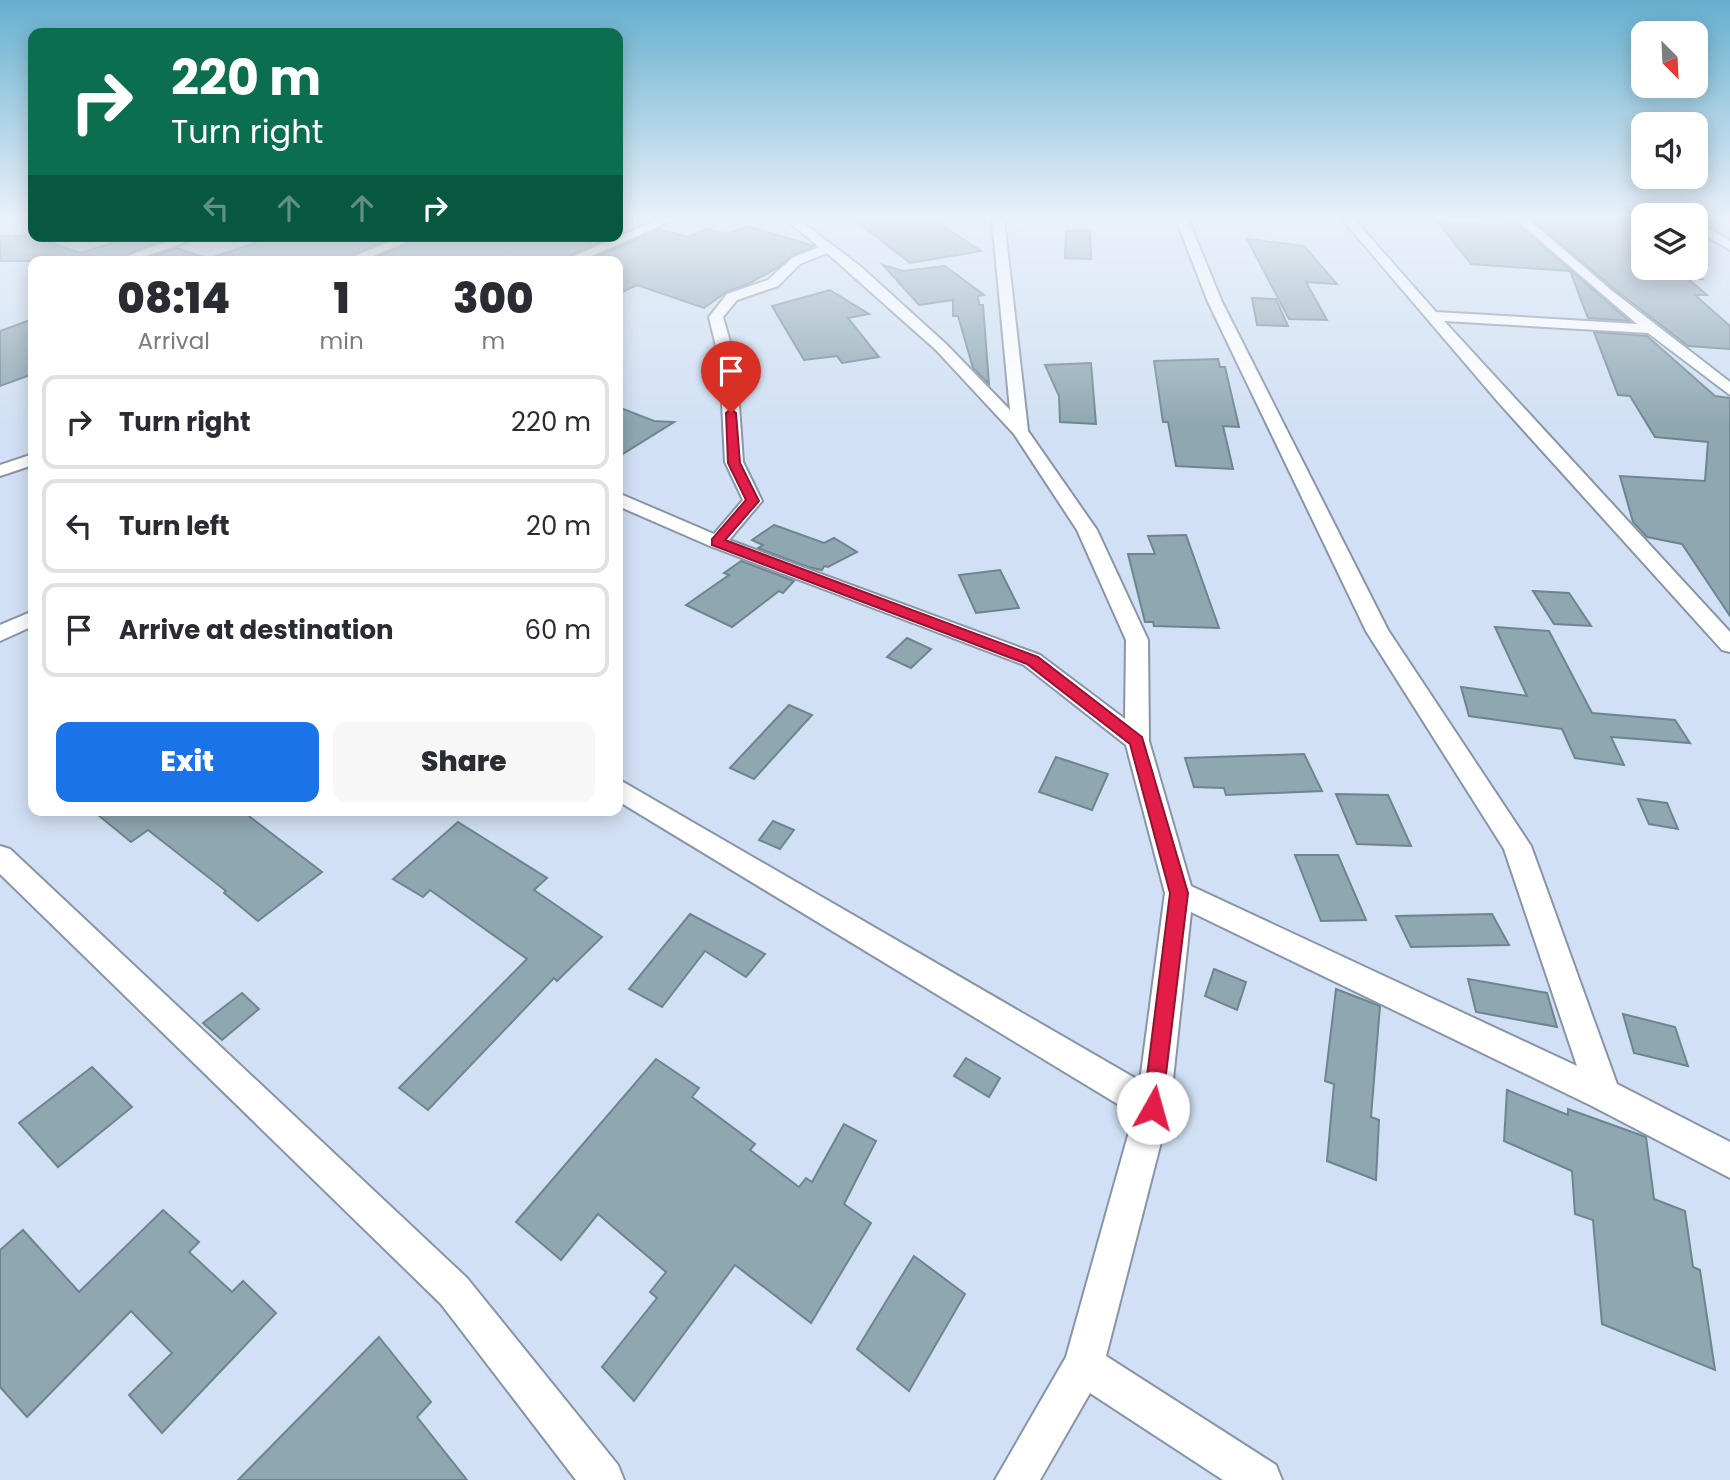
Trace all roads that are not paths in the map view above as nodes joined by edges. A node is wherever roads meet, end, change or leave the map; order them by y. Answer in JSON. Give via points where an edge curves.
{"nodes":[{"id":1,"x":758,"y":288,"type":"edge"},
{"id":2,"x":876,"y":288,"type":"edge"},
{"id":3,"x":1005,"y":288,"type":"edge"},
{"id":4,"x":1209,"y":288,"type":"edge"},
{"id":5,"x":1406,"y":288,"type":"edge"},
{"id":6,"x":1603,"y":288,"type":"edge"},
{"id":7,"x":1430,"y":316,"type":"junction"},
{"id":8,"x":1652,"y":329,"type":"junction"},
{"id":9,"x":1730,"y":390,"type":"edge"},
{"id":10,"x":1020,"y":431,"type":"junction"},
{"id":11,"x":28,"y":462,"type":"edge"},
{"id":12,"x":0,"y":471,"type":"edge"},
{"id":13,"x":623,"y":501,"type":"edge"},
{"id":14,"x":717,"y":542,"type":"junction"},
{"id":15,"x":28,"y":620,"type":"edge"},
{"id":16,"x":0,"y":634,"type":"edge"},
{"id":17,"x":1730,"y":645,"type":"edge"},
{"id":18,"x":1137,"y":741,"type":"junction"},
{"id":19,"x":623,"y":792,"type":"edge"},
{"id":20,"x":0,"y":857,"type":"edge"},
{"id":21,"x":1179,"y":893,"type":"junction"},
{"id":22,"x":1604,"y":1095,"type":"junction"},
{"id":23,"x":1153,"y":1108,"type":"junction"},
{"id":24,"x":1730,"y":1161,"type":"edge"},
{"id":25,"x":1084,"y":1365,"type":"junction"},
{"id":26,"x":603,"y":1480,"type":"edge"},
{"id":27,"x":1016,"y":1480,"type":"edge"},
{"id":28,"x":1261,"y":1480,"type":"edge"}],
"edges":[{"from":1,"to":14,"type":"street","via":[[732,297],[716,317],[728,363],[734,463],[753,501]]},
{"from":2,"to":10,"type":"street","via":[[941,347]]},
{"from":3,"to":10,"type":"street"},
{"from":4,"to":22,"type":"street","via":[[1377,631],[1517,846]]},
{"from":5,"to":7,"type":"street"},
{"from":6,"to":8,"type":"street"},
{"from":7,"to":8,"type":"street"},
{"from":7,"to":17,"type":"street"},
{"from":8,"to":9,"type":"street"},
{"from":10,"to":18,"type":"street","via":[[1087,530],[1137,640]]},
{"from":11,"to":12,"type":"street"},
{"from":13,"to":14,"type":"street"},
{"from":14,"to":18,"type":"street","via":[[1032,660]]},
{"from":15,"to":16,"type":"street"},
{"from":18,"to":21,"type":"street"},
{"from":19,"to":23,"type":"street"},
{"from":20,"to":26,"type":"street","via":[[454,1291]]},
{"from":21,"to":22,"type":"street"},
{"from":21,"to":23,"type":"street"},
{"from":22,"to":24,"type":"street"},
{"from":23,"to":25,"type":"street"},
{"from":25,"to":27,"type":"street"},
{"from":25,"to":28,"type":"street"}]}
